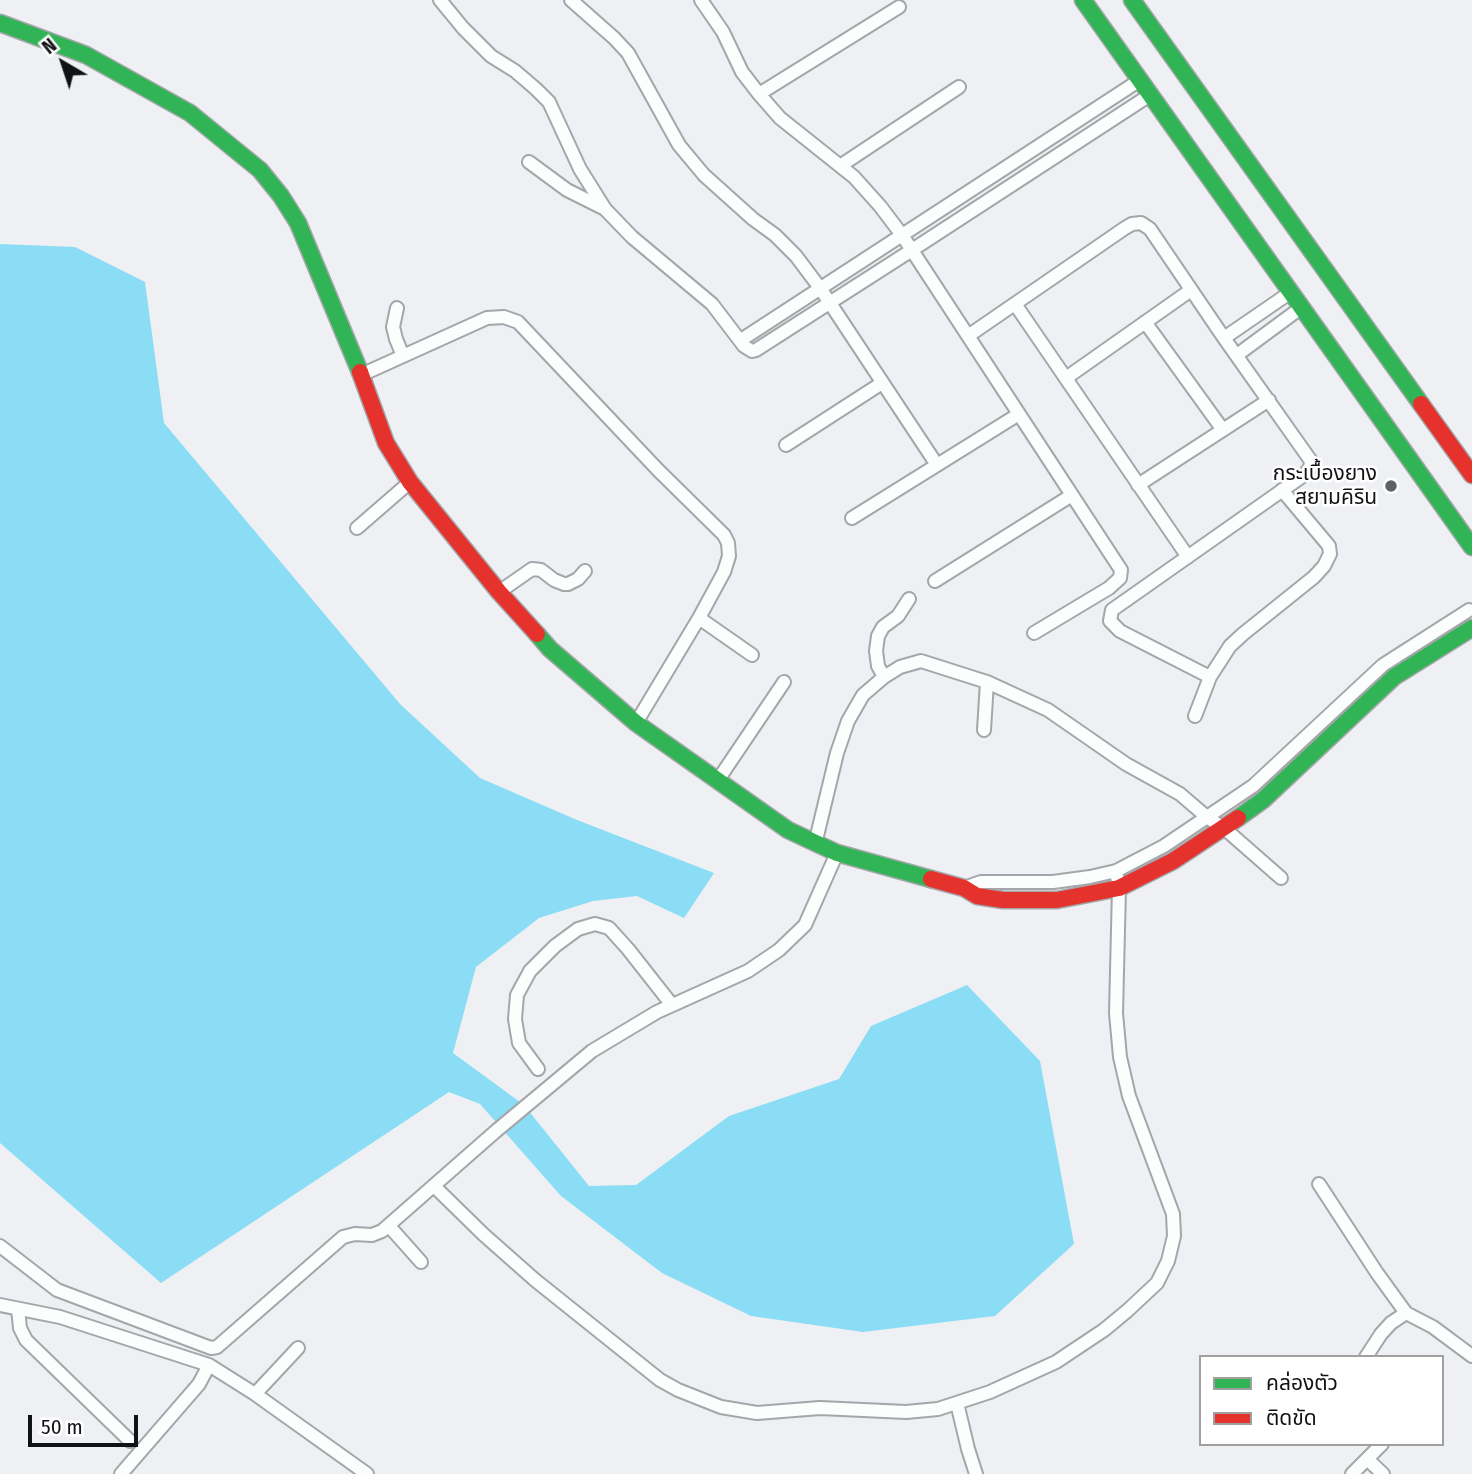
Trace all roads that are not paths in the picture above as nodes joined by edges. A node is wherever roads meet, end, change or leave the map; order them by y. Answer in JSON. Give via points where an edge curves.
{"nodes":[{"id":1,"x":440,"y":0,"type":"edge"},
{"id":2,"x":571,"y":0,"type":"edge"},
{"id":3,"x":701,"y":0,"type":"edge"},
{"id":4,"x":1083,"y":0,"type":"edge"},
{"id":5,"x":1132,"y":0,"type":"edge"},
{"id":6,"x":899,"y":7,"type":"dead end"},
{"id":7,"x":0,"y":23,"type":"edge"},
{"id":8,"x":1140,"y":80,"type":"junction"},
{"id":9,"x":959,"y":87,"type":"dead end"},
{"id":10,"x":759,"y":94,"type":"junction"},
{"id":11,"x":1150,"y":95,"type":"junction"},
{"id":12,"x":529,"y":162,"type":"dead end"},
{"id":13,"x":840,"y":166,"type":"junction"},
{"id":14,"x":605,"y":209,"type":"junction"},
{"id":15,"x":902,"y":235,"type":"junction"},
{"id":16,"x":912,"y":250,"type":"junction"},
{"id":17,"x":820,"y":288,"type":"junction"},
{"id":18,"x":1191,"y":289,"type":"junction"},
{"id":19,"x":1291,"y":292,"type":"junction"},
{"id":20,"x":828,"y":303,"type":"junction"},
{"id":21,"x":1015,"y":304,"type":"junction"},
{"id":22,"x":1302,"y":307,"type":"junction"},
{"id":23,"x":397,"y":308,"type":"dead end"},
{"id":24,"x":1145,"y":322,"type":"junction"},
{"id":25,"x":968,"y":336,"type":"junction"},
{"id":26,"x":1224,"y":338,"type":"junction"},
{"id":27,"x":744,"y":345,"type":"junction"},
{"id":28,"x":1237,"y":355,"type":"junction"},
{"id":29,"x":403,"y":356,"type":"junction"},
{"id":30,"x":361,"y":375,"type":"junction"},
{"id":31,"x":1066,"y":378,"type":"junction"},
{"id":32,"x":882,"y":383,"type":"junction"},
{"id":33,"x":1269,"y":401,"type":"junction"},
{"id":34,"x":1019,"y":414,"type":"junction"},
{"id":35,"x":1223,"y":430,"type":"junction"},
{"id":36,"x":786,"y":445,"type":"dead end"},
{"id":37,"x":937,"y":465,"type":"junction"},
{"id":38,"x":1472,"y":475,"type":"edge"},
{"id":39,"x":410,"y":482,"type":"junction"},
{"id":40,"x":1138,"y":485,"type":"junction"},
{"id":41,"x":1282,"y":490,"type":"junction"},
{"id":42,"x":1072,"y":495,"type":"junction"},
{"id":43,"x":852,"y":518,"type":"dead end"},
{"id":44,"x":356,"y":528,"type":"dead end"},
{"id":45,"x":1472,"y":547,"type":"edge"},
{"id":46,"x":1188,"y":557,"type":"junction"},
{"id":47,"x":585,"y":571,"type":"dead end"},
{"id":48,"x":935,"y":581,"type":"dead end"},
{"id":49,"x":499,"y":592,"type":"junction"},
{"id":50,"x":909,"y":599,"type":"dead end"},
{"id":51,"x":1471,"y":609,"type":"edge"},
{"id":52,"x":699,"y":618,"type":"junction"},
{"id":53,"x":1472,"y":628,"type":"edge"},
{"id":54,"x":1034,"y":633,"type":"dead end"},
{"id":55,"x":752,"y":655,"type":"dead end"},
{"id":56,"x":884,"y":677,"type":"junction"},
{"id":57,"x":1210,"y":677,"type":"junction"},
{"id":58,"x":784,"y":682,"type":"dead end"},
{"id":59,"x":987,"y":682,"type":"junction"},
{"id":60,"x":1195,"y":716,"type":"dead end"},
{"id":61,"x":636,"y":723,"type":"junction"},
{"id":62,"x":984,"y":730,"type":"dead end"},
{"id":63,"x":718,"y":780,"type":"junction"},
{"id":64,"x":1208,"y":818,"type":"junction"},
{"id":65,"x":1224,"y":828,"type":"junction"},
{"id":66,"x":815,"y":845,"type":"junction"},
{"id":67,"x":837,"y":853,"type":"junction"},
{"id":68,"x":1115,"y":871,"type":"junction"},
{"id":69,"x":1281,"y":878,"type":"dead end"},
{"id":70,"x":964,"y":888,"type":"junction"},
{"id":71,"x":1119,"y":888,"type":"junction"},
{"id":72,"x":672,"y":1005,"type":"junction"},
{"id":73,"x":538,"y":1069,"type":"dead end"},
{"id":74,"x":1319,"y":1184,"type":"dead end"},
{"id":75,"x":435,"y":1187,"type":"junction"},
{"id":76,"x":389,"y":1226,"type":"junction"},
{"id":77,"x":0,"y":1247,"type":"edge"},
{"id":78,"x":421,"y":1262,"type":"dead end"},
{"id":79,"x":0,"y":1305,"type":"edge"},
{"id":80,"x":19,"y":1309,"type":"junction"},
{"id":81,"x":1406,"y":1313,"type":"junction"},
{"id":82,"x":298,"y":1348,"type":"dead end"},
{"id":83,"x":1367,"y":1355,"type":"edge"},
{"id":84,"x":1472,"y":1356,"type":"edge"},
{"id":85,"x":209,"y":1365,"type":"junction"},
{"id":86,"x":255,"y":1394,"type":"junction"},
{"id":87,"x":957,"y":1403,"type":"junction"},
{"id":88,"x":130,"y":1441,"type":"dead end"},
{"id":89,"x":1380,"y":1446,"type":"edge"},
{"id":90,"x":1367,"y":1460,"type":"junction"},
{"id":91,"x":364,"y":1473,"type":"edge"},
{"id":92,"x":121,"y":1474,"type":"edge"},
{"id":93,"x":976,"y":1474,"type":"edge"},
{"id":94,"x":1352,"y":1474,"type":"edge"},
{"id":95,"x":1383,"y":1474,"type":"edge"}],
"edges":[{"from":1,"to":14,"type":"street","via":[[491,56],[548,102]]},
{"from":2,"to":17,"type":"street","via":[[628,54],[679,145],[704,175],[775,235]]},
{"from":3,"to":10,"type":"street"},
{"from":4,"to":8,"type":"street"},
{"from":5,"to":38,"type":"street"},
{"from":6,"to":10,"type":"street"},
{"from":7,"to":30,"type":"street","via":[[86,55],[190,113],[260,170],[298,223]]},
{"from":8,"to":11,"type":"street"},
{"from":8,"to":15,"type":"street"},
{"from":9,"to":13,"type":"street"},
{"from":10,"to":13,"type":"street","via":[[780,118]]},
{"from":11,"to":16,"type":"street"},
{"from":11,"to":19,"type":"street"},
{"from":12,"to":14,"type":"street","via":[[567,190]]},
{"from":13,"to":15,"type":"street"},
{"from":14,"to":27,"type":"street","via":[[712,304]]},
{"from":15,"to":16,"type":"street"},
{"from":15,"to":17,"type":"street"},
{"from":16,"to":20,"type":"street"},
{"from":16,"to":25,"type":"street"},
{"from":17,"to":20,"type":"street"},
{"from":17,"to":27,"type":"street"},
{"from":18,"to":21,"type":"street","via":[[1150,229],[1140,223],[1125,228]]},
{"from":18,"to":24,"type":"street"},
{"from":18,"to":26,"type":"street"},
{"from":19,"to":22,"type":"street"},
{"from":19,"to":26,"type":"street"},
{"from":20,"to":27,"type":"street","via":[[756,350]]},
{"from":20,"to":32,"type":"street"},
{"from":21,"to":25,"type":"street"},
{"from":21,"to":31,"type":"street"},
{"from":22,"to":28,"type":"street"},
{"from":22,"to":45,"type":"street"},
{"from":23,"to":29,"type":"street","via":[[393,327]]},
{"from":24,"to":31,"type":"street"},
{"from":24,"to":35,"type":"street"},
{"from":25,"to":34,"type":"street"},
{"from":26,"to":28,"type":"street"},
{"from":28,"to":33,"type":"street"},
{"from":29,"to":30,"type":"street"},
{"from":29,"to":52,"type":"street","via":[[487,318],[518,322],[724,536],[729,556]]},
{"from":30,"to":39,"type":"street","via":[[386,443]]},
{"from":31,"to":40,"type":"street"},
{"from":32,"to":36,"type":"street"},
{"from":32,"to":37,"type":"street"},
{"from":33,"to":35,"type":"street"},
{"from":33,"to":41,"type":"street","via":[[1311,461],[1304,475]]},
{"from":34,"to":37,"type":"street"},
{"from":34,"to":42,"type":"street"},
{"from":35,"to":40,"type":"street"},
{"from":37,"to":43,"type":"street"},
{"from":39,"to":44,"type":"street"},
{"from":39,"to":49,"type":"street"},
{"from":40,"to":46,"type":"street"},
{"from":41,"to":46,"type":"street"},
{"from":41,"to":57,"type":"street","via":[[1329,546],[1330,554],[1314,577],[1230,646]]},
{"from":42,"to":48,"type":"street"},
{"from":42,"to":54,"type":"street","via":[[1121,570],[1120,578]]},
{"from":46,"to":57,"type":"street","via":[[1112,610],[1110,621],[1120,631]]},
{"from":47,"to":49,"type":"street","via":[[564,584],[541,569],[532,569]]},
{"from":49,"to":61,"type":"street","via":[[550,649]]},
{"from":50,"to":56,"type":"street","via":[[878,636],[878,666]]},
{"from":51,"to":64,"type":"street","via":[[1383,665],[1253,786]]},
{"from":52,"to":55,"type":"street"},
{"from":52,"to":61,"type":"street"},
{"from":53,"to":65,"type":"street","via":[[1394,677],[1263,800]]},
{"from":56,"to":59,"type":"street","via":[[921,661]]},
{"from":56,"to":66,"type":"street","via":[[863,695],[848,721]]},
{"from":57,"to":60,"type":"street"},
{"from":58,"to":63,"type":"street"},
{"from":59,"to":62,"type":"street"},
{"from":59,"to":64,"type":"street","via":[[1048,710],[1126,764],[1180,794]]},
{"from":61,"to":63,"type":"street"},
{"from":63,"to":66,"type":"street"},
{"from":64,"to":65,"type":"street"},
{"from":64,"to":68,"type":"street"},
{"from":65,"to":69,"type":"street"},
{"from":65,"to":71,"type":"street"},
{"from":66,"to":67,"type":"street"},
{"from":67,"to":70,"type":"street"},
{"from":67,"to":72,"type":"street","via":[[805,925],[779,950],[748,971]]},
{"from":68,"to":70,"type":"street","via":[[1053,883],[981,882]]},
{"from":68,"to":71,"type":"street"},
{"from":70,"to":71,"type":"street","via":[[977,896],[1003,900],[1057,900]]},
{"from":71,"to":87,"type":"street","via":[[1116,1013],[1120,1057],[1129,1096],[1173,1214],[1168,1261],[1157,1283],[1104,1330],[1055,1362]]},
{"from":72,"to":73,"type":"street","via":[[609,928],[595,923],[578,929],[530,971],[517,995],[519,1043]]},
{"from":72,"to":75,"type":"street","via":[[592,1051]]},
{"from":74,"to":81,"type":"street"},
{"from":75,"to":76,"type":"street"},
{"from":75,"to":87,"type":"street","via":[[535,1280],[678,1390],[721,1407],[757,1413],[820,1408],[906,1412]]},
{"from":76,"to":77,"type":"street","via":[[372,1236],[343,1237],[223,1343],[211,1348],[57,1290]]},
{"from":76,"to":78,"type":"street"},
{"from":79,"to":80,"type":"street"},
{"from":80,"to":85,"type":"street","via":[[60,1317]]},
{"from":80,"to":88,"type":"street","via":[[26,1340]]},
{"from":81,"to":83,"type":"street","via":[[1391,1323]]},
{"from":81,"to":84,"type":"street"},
{"from":82,"to":86,"type":"street"},
{"from":85,"to":86,"type":"street"},
{"from":85,"to":92,"type":"street","via":[[199,1384]]},
{"from":86,"to":91,"type":"street"},
{"from":87,"to":93,"type":"street"},
{"from":89,"to":90,"type":"street"},
{"from":90,"to":94,"type":"street"},
{"from":90,"to":95,"type":"street"}]}
